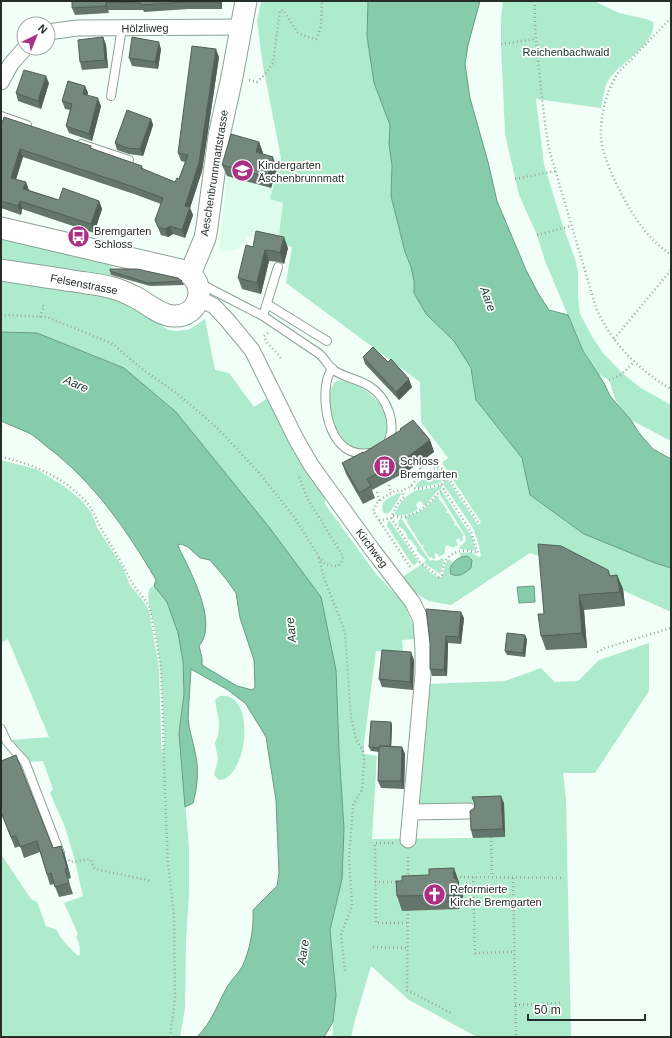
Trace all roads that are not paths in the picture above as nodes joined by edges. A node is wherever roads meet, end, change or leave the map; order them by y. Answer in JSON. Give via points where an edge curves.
{"nodes":[{"id":1,"x":246,"y":1,"type":"edge"},
{"id":2,"x":242,"y":26,"type":"junction"},
{"id":3,"x":122,"y":28,"type":"junction"},
{"id":4,"x":56,"y":31,"type":"edge"},
{"id":5,"x":18,"y":56,"type":"edge"},
{"id":6,"x":1,"y":82,"type":"edge"},
{"id":7,"x":111,"y":96,"type":"dead end"},
{"id":8,"x":1,"y":116,"type":"edge"},
{"id":9,"x":39,"y":129,"type":"edge"},
{"id":10,"x":76,"y":142,"type":"edge"},
{"id":11,"x":129,"y":160,"type":"edge"},
{"id":12,"x":1,"y":228,"type":"edge"},
{"id":13,"x":278,"y":267,"type":"dead end"},
{"id":14,"x":1,"y":270,"type":"edge"},
{"id":15,"x":195,"y":285,"type":"junction"},
{"id":16,"x":267,"y":304,"type":"junction"},
{"id":17,"x":263,"y":316,"type":"junction"},
{"id":18,"x":326,"y":341,"type":"dead end"},
{"id":19,"x":332,"y":368,"type":"junction"},
{"id":20,"x":1,"y":729,"type":"edge"},
{"id":21,"x":469,"y":811,"type":"edge"},
{"id":22,"x":411,"y":812,"type":"junction"},
{"id":23,"x":409,"y":842,"type":"road end"},
{"id":24,"x":60,"y":853,"type":"edge"}],
"edges":[{"from":1,"to":2,"type":"street","name":"Aeschenbrunnmattstrasse"},
{"from":2,"to":3,"type":"street","name":"Hölzliweg"},
{"from":2,"to":15,"type":"street","name":"Aeschenbrunnmattstrasse","via":[[219,136],[207,227]]},
{"from":3,"to":4,"type":"street","name":"Hölzliweg"},
{"from":3,"to":7,"type":"lane"},
{"from":5,"to":6,"type":"street"},
{"from":8,"to":9,"type":"lane"},
{"from":10,"to":11,"type":"lane"},
{"from":12,"to":15,"type":"street","via":[[170,266]]},
{"from":13,"to":16,"type":"lane"},
{"from":14,"to":15,"type":"street","name":"Felsenstrasse","via":[[110,287],[135,297],[169,316],[180,316],[196,305]]},
{"from":15,"to":17,"type":"lane"},
{"from":15,"to":22,"type":"street","name":"Kirchweg","via":[[252,350],[311,465],[414,603],[420,620],[423,674]]},
{"from":16,"to":17,"type":"lane"},
{"from":16,"to":18,"type":"lane"},
{"from":17,"to":19,"type":"lane","via":[[318,353]]},
{"from":19,"to":19,"type":"lane","via":[[327,379],[326,406],[337,439],[355,453],[379,450],[387,444],[392,433],[390,415],[382,399],[369,386]]},
{"from":20,"to":24,"type":"lane","via":[[7,742],[25,762]]},
{"from":21,"to":22,"type":"street"},
{"from":22,"to":23,"type":"street","name":"Kirchweg"}]}
